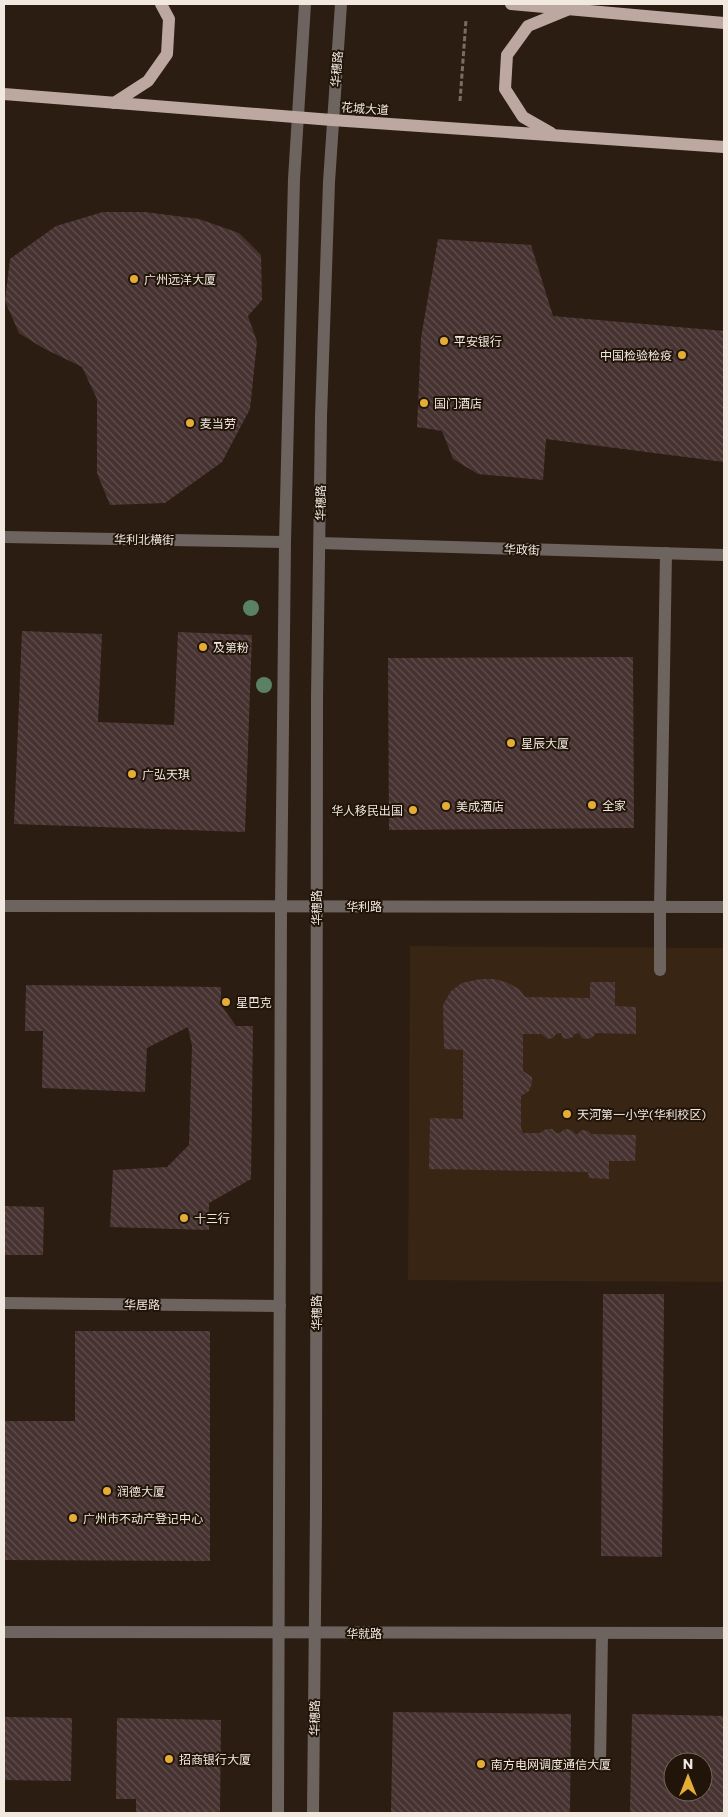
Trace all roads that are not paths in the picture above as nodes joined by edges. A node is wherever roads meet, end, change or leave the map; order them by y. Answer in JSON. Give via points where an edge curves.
{"nodes":[{"id":1,"x":161,"y":4,"type":"edge"},
{"id":2,"x":305,"y":4,"type":"edge"},
{"id":3,"x":341,"y":4,"type":"edge"},
{"id":4,"x":512,"y":4,"type":"edge"},
{"id":5,"x":569,"y":9,"type":"junction"},
{"id":6,"x":724,"y":23,"type":"edge"},
{"id":7,"x":4,"y":94,"type":"edge"},
{"id":8,"x":114,"y":103,"type":"junction"},
{"id":9,"x":298,"y":117,"type":"junction"},
{"id":10,"x":332,"y":120,"type":"junction"},
{"id":11,"x":555,"y":135,"type":"junction"},
{"id":12,"x":724,"y":146,"type":"edge"},
{"id":13,"x":4,"y":536,"type":"edge"},
{"id":14,"x":285,"y":542,"type":"junction"},
{"id":15,"x":320,"y":544,"type":"junction"},
{"id":16,"x":666,"y":553,"type":"junction"},
{"id":17,"x":724,"y":555,"type":"edge"},
{"id":18,"x":4,"y":906,"type":"edge"},
{"id":19,"x":281,"y":906,"type":"junction"},
{"id":20,"x":316,"y":906,"type":"junction"},
{"id":21,"x":660,"y":907,"type":"junction"},
{"id":22,"x":724,"y":907,"type":"edge"},
{"id":23,"x":660,"y":970,"type":"dead end"},
{"id":24,"x":4,"y":1303,"type":"edge"},
{"id":25,"x":280,"y":1306,"type":"junction"},
{"id":26,"x":4,"y":1632,"type":"edge"},
{"id":27,"x":279,"y":1633,"type":"junction"},
{"id":28,"x":315,"y":1633,"type":"junction"},
{"id":29,"x":602,"y":1633,"type":"junction"},
{"id":30,"x":724,"y":1633,"type":"edge"},
{"id":31,"x":600,"y":1765,"type":"dead end"},
{"id":32,"x":278,"y":1813,"type":"edge"},
{"id":33,"x":313,"y":1813,"type":"edge"}],
"edges":[{"from":1,"to":8,"type":"main road","via":[[169,19],[167,54],[148,81]]},
{"from":2,"to":9,"type":"street"},
{"from":3,"to":10,"type":"street","name":"华穗路"},
{"from":4,"to":5,"type":"main road"},
{"from":5,"to":6,"type":"main road"},
{"from":5,"to":11,"type":"main road","via":[[528,26],[507,55],[505,89],[523,116]]},
{"from":7,"to":8,"type":"main road","name":"花城大道"},
{"from":8,"to":9,"type":"main road","name":"花城大道"},
{"from":9,"to":10,"type":"main road","name":"花城大道"},
{"from":9,"to":14,"type":"street"},
{"from":10,"to":11,"type":"main road","name":"花城大道"},
{"from":10,"to":15,"type":"street","name":"华穗路","via":[[322,378]]},
{"from":11,"to":12,"type":"main road","name":"花城大道"},
{"from":13,"to":14,"type":"street","name":"华利北横街"},
{"from":14,"to":19,"type":"street"},
{"from":15,"to":16,"type":"street","name":"华政街"},
{"from":15,"to":20,"type":"street","name":"华穗路"},
{"from":16,"to":17,"type":"street","name":"华政街"},
{"from":16,"to":21,"type":"street"},
{"from":18,"to":19,"type":"street","name":"华利路"},
{"from":19,"to":20,"type":"street","name":"华利路"},
{"from":19,"to":25,"type":"street"},
{"from":20,"to":21,"type":"street","name":"华利路"},
{"from":20,"to":28,"type":"street","name":"华穗路"},
{"from":21,"to":22,"type":"street","name":"华利路"},
{"from":21,"to":23,"type":"street"},
{"from":24,"to":25,"type":"street","name":"华居路"},
{"from":25,"to":27,"type":"street"},
{"from":26,"to":27,"type":"street","name":"华就路"},
{"from":27,"to":28,"type":"street","name":"华就路"},
{"from":27,"to":32,"type":"street"},
{"from":28,"to":29,"type":"street","name":"华就路"},
{"from":28,"to":33,"type":"street","name":"华穗路"},
{"from":29,"to":30,"type":"street","name":"华就路"},
{"from":29,"to":31,"type":"street"}]}
